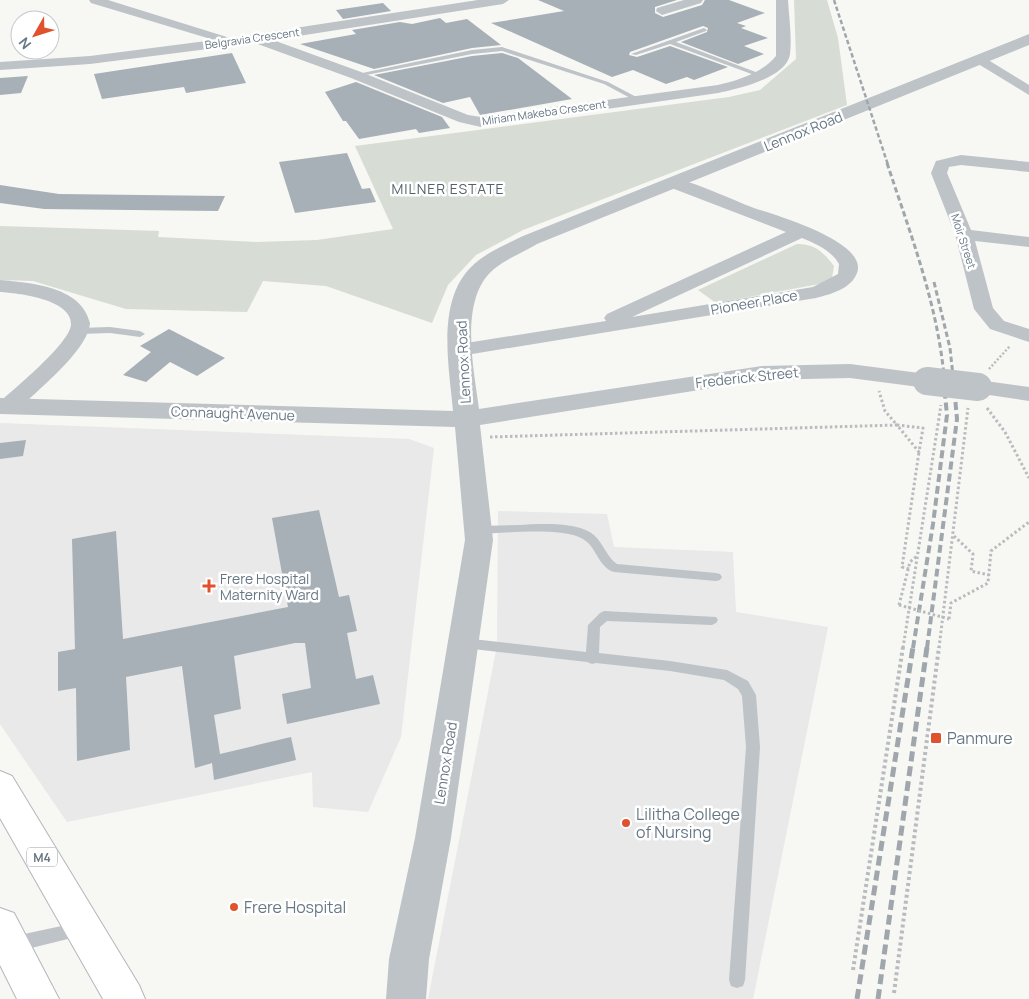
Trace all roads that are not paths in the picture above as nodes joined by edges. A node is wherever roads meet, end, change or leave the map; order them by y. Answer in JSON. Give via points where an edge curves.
{"nodes":[{"id":1,"x":96,"y":0,"type":"edge"},
{"id":2,"x":503,"y":0,"type":"edge"},
{"id":3,"x":697,"y":0,"type":"edge"},
{"id":4,"x":782,"y":0,"type":"edge"},
{"id":5,"x":409,"y":2,"type":"dead end"},
{"id":6,"x":440,"y":10,"type":"junction"},
{"id":7,"x":662,"y":11,"type":"dead end"},
{"id":8,"x":704,"y":30,"type":"dead end"},
{"id":9,"x":255,"y":38,"type":"junction"},
{"id":10,"x":1029,"y":39,"type":"edge"},
{"id":11,"x":233,"y":42,"type":"junction"},
{"id":12,"x":671,"y":42,"type":"junction"},
{"id":13,"x":634,"y":54,"type":"dead end"},
{"id":14,"x":980,"y":59,"type":"junction"},
{"id":15,"x":0,"y":66,"type":"edge"},
{"id":16,"x":1029,"y":71,"type":"edge"},
{"id":17,"x":356,"y":75,"type":"junction"},
{"id":18,"x":759,"y":75,"type":"junction"},
{"id":19,"x":1005,"y":75,"type":"junction"},
{"id":20,"x":1029,"y":91,"type":"edge"},
{"id":21,"x":636,"y":99,"type":"junction"},
{"id":22,"x":1029,"y":167,"type":"edge"},
{"id":23,"x":675,"y":183,"type":"junction"},
{"id":24,"x":801,"y":232,"type":"junction"},
{"id":25,"x":964,"y":234,"type":"junction"},
{"id":26,"x":1029,"y":242,"type":"edge"},
{"id":27,"x":0,"y":286,"type":"edge"},
{"id":28,"x":79,"y":330,"type":"junction"},
{"id":29,"x":585,"y":332,"type":"junction"},
{"id":30,"x":140,"y":334,"type":"dead end"},
{"id":31,"x":1026,"y":336,"type":"edge"},
{"id":32,"x":460,"y":350,"type":"junction"},
{"id":33,"x":1029,"y":394,"type":"edge"},
{"id":34,"x":4,"y":406,"type":"edge"},
{"id":35,"x":467,"y":430,"type":"junction"},
{"id":36,"x":479,"y":530,"type":"junction"},
{"id":37,"x":716,"y":577,"type":"dead end"},
{"id":38,"x":712,"y":620,"type":"dead end"},
{"id":39,"x":464,"y":644,"type":"junction"},
{"id":40,"x":592,"y":659,"type":"junction"},
{"id":41,"x":0,"y":786,"type":"edge"},
{"id":42,"x":84,"y":928,"type":"junction"},
{"id":43,"x":5,"y":936,"type":"edge"},
{"id":44,"x":409,"y":959,"type":"junction"},
{"id":45,"x":737,"y":980,"type":"dead end"},
{"id":46,"x":39,"y":999,"type":"edge"},
{"id":47,"x":125,"y":999,"type":"edge"},
{"id":48,"x":392,"y":999,"type":"edge"},
{"id":49,"x":406,"y":999,"type":"edge"}],
"edges":[{"from":1,"to":11,"type":"street"},
{"from":2,"to":6,"type":"street","name":"Belgravia Crescent"},
{"from":3,"to":7,"type":"street"},
{"from":4,"to":18,"type":"street","name":"Miriam Makeba Crescent","via":[[783,56],[772,68]]},
{"from":5,"to":6,"type":"street"},
{"from":6,"to":9,"type":"street","name":"Belgravia Crescent"},
{"from":8,"to":12,"type":"lane"},
{"from":9,"to":11,"type":"street","name":"Belgravia Crescent"},
{"from":9,"to":17,"type":"street","name":"Miriam Makeba Crescent"},
{"from":10,"to":14,"type":"street","name":"Lennox Road"},
{"from":11,"to":15,"type":"street","name":"Belgravia Crescent","via":[[90,60]]},
{"from":12,"to":13,"type":"lane"},
{"from":12,"to":18,"type":"lane"},
{"from":14,"to":19,"type":"street"},
{"from":14,"to":23,"type":"street","name":"Lennox Road"},
{"from":16,"to":19,"type":"street"},
{"from":17,"to":21,"type":"street","name":"Miriam Makeba Crescent","via":[[464,119],[481,122]]},
{"from":17,"to":21,"type":"lane","via":[[502,49],[606,83]]},
{"from":18,"to":21,"type":"street","name":"Miriam Makeba Crescent","via":[[725,88]]},
{"from":19,"to":20,"type":"street"},
{"from":22,"to":25,"type":"street","name":"Moir Street","via":[[954,160],[939,168],[940,179]]},
{"from":23,"to":24,"type":"street","name":"Pioneer Place"},
{"from":23,"to":32,"type":"street","name":"Lennox Road","via":[[563,226],[514,248],[486,265],[467,288],[460,317]]},
{"from":24,"to":29,"type":"street","name":"Pioneer Place"},
{"from":24,"to":29,"type":"street","name":"Pioneer Place","via":[[825,242],[844,255],[849,263],[846,278],[816,292]]},
{"from":25,"to":26,"type":"street"},
{"from":25,"to":31,"type":"street","name":"Moir Street","via":[[984,309],[997,325]]},
{"from":27,"to":28,"type":"street","via":[[30,288],[65,302],[78,316]]},
{"from":28,"to":30,"type":"lane"},
{"from":28,"to":34,"type":"street","via":[[66,350]]},
{"from":29,"to":32,"type":"street","name":"Pioneer Place"},
{"from":32,"to":35,"type":"street","name":"Lennox Road"},
{"from":33,"to":35,"type":"street","name":"Frederick Street","bridge":true,"via":[[978,386],[935,389],[850,371],[762,372]]},
{"from":34,"to":35,"type":"street","name":"Connaught Avenue"},
{"from":35,"to":36,"type":"street","name":"Lennox Road"},
{"from":36,"to":37,"type":"lane","via":[[577,531],[597,545],[606,563],[614,568]]},
{"from":36,"to":39,"type":"street","name":"Lennox Road"},
{"from":38,"to":40,"type":"lane","via":[[604,616],[594,624]]},
{"from":39,"to":40,"type":"lane"},
{"from":39,"to":44,"type":"street","name":"Lennox Road","via":[[433,838]]},
{"from":40,"to":45,"type":"lane","via":[[728,675],[743,685],[749,695],[753,747]]},
{"from":41,"to":42,"type":"main road","number":"M4"},
{"from":42,"to":43,"type":"lane"},
{"from":42,"to":47,"type":"main road","number":"M4"},
{"from":43,"to":46,"type":"main road"},
{"from":44,"to":48,"type":"street","name":"Lennox Road"},
{"from":44,"to":49,"type":"street","name":"Lennox Road"}]}
